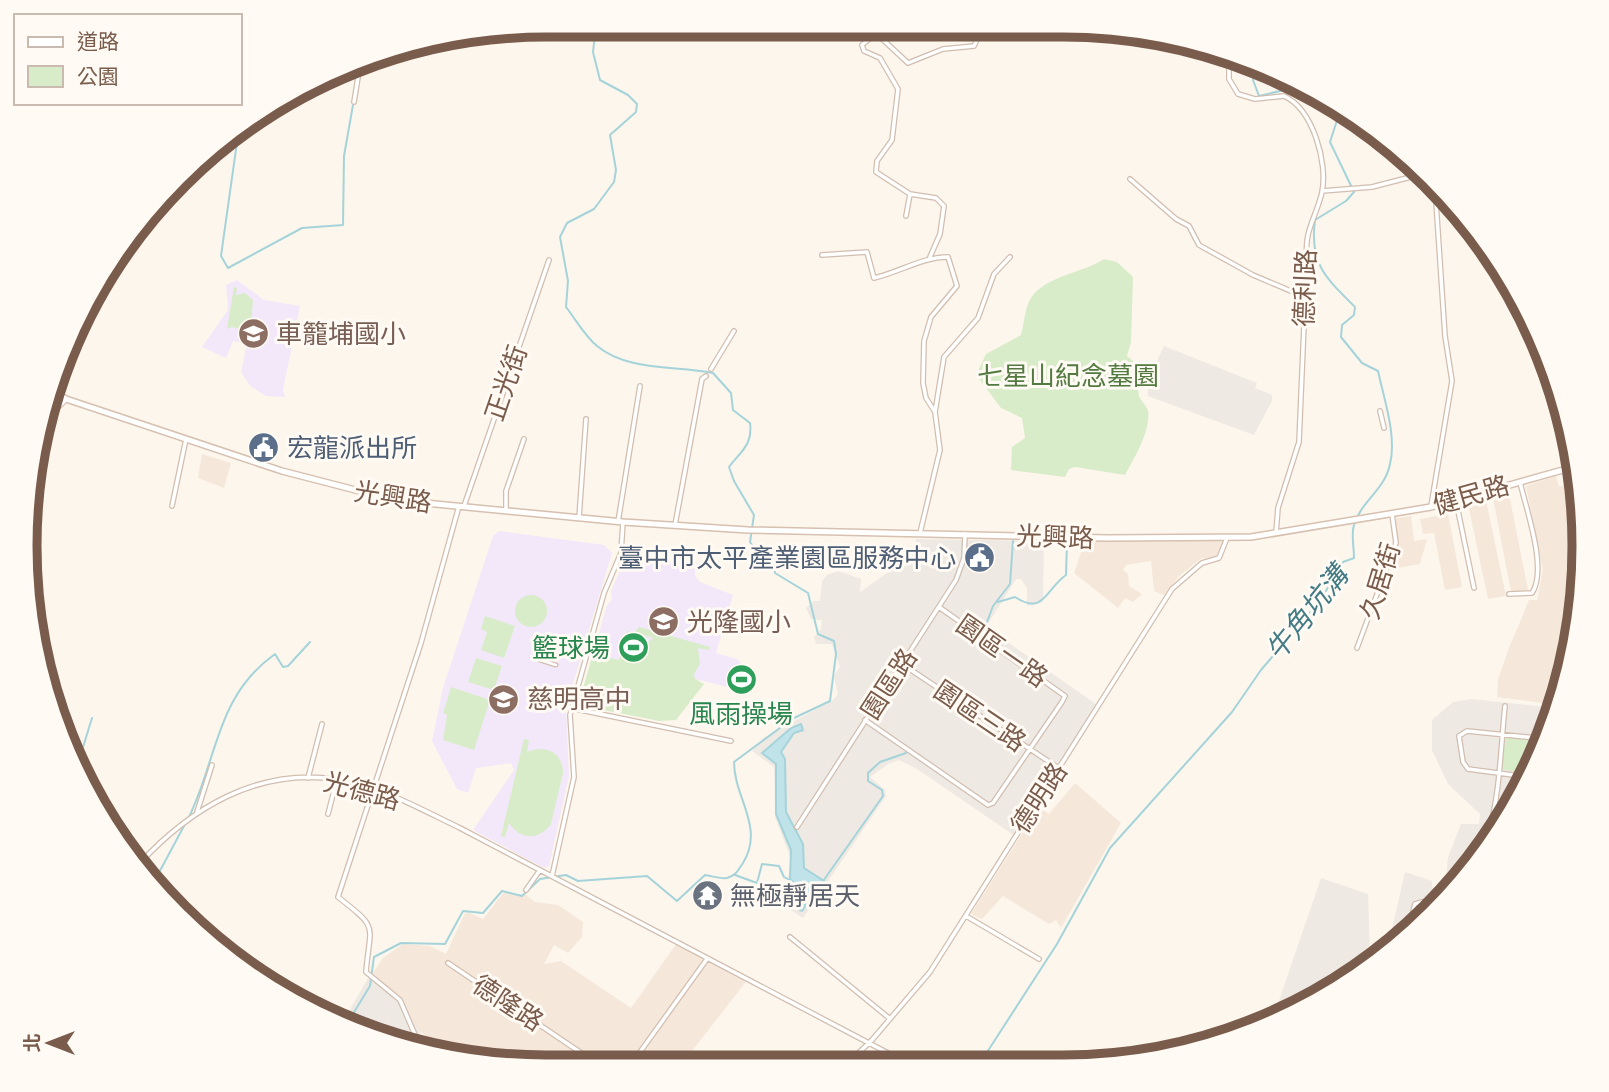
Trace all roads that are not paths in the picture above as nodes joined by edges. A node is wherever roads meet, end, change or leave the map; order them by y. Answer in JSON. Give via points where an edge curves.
{"nodes":[{"id":1,"x":872,"y":37,"type":"edge"},
{"id":2,"x":880,"y":37,"type":"edge"},
{"id":3,"x":978,"y":37,"type":"edge"},
{"id":4,"x":1230,"y":65,"type":"edge"},
{"id":5,"x":359,"y":73,"type":"edge"},
{"id":6,"x":354,"y":103,"type":"dead end"},
{"id":7,"x":1413,"y":176,"type":"edge"},
{"id":8,"x":1130,"y":180,"type":"dead end"},
{"id":9,"x":1322,"y":191,"type":"junction"},
{"id":10,"x":910,"y":194,"type":"junction"},
{"id":11,"x":1435,"y":199,"type":"edge"},
{"id":12,"x":906,"y":216,"type":"dead end"},
{"id":13,"x":822,"y":255,"type":"dead end"},
{"id":14,"x":930,"y":257,"type":"junction"},
{"id":15,"x":1010,"y":257,"type":"dead end"},
{"id":16,"x":550,"y":260,"type":"dead end"},
{"id":17,"x":1306,"y":298,"type":"junction"},
{"id":18,"x":734,"y":331,"type":"dead end"},
{"id":19,"x":710,"y":369,"type":"dead end"},
{"id":20,"x":706,"y":376,"type":"dead end"},
{"id":21,"x":640,"y":386,"type":"dead end"},
{"id":22,"x":60,"y":395,"type":"edge"},
{"id":23,"x":66,"y":399,"type":"junction"},
{"id":24,"x":56,"y":409,"type":"edge"},
{"id":25,"x":1380,"y":411,"type":"dead end"},
{"id":26,"x":935,"y":412,"type":"junction"},
{"id":27,"x":586,"y":419,"type":"dead end"},
{"id":28,"x":1384,"y":429,"type":"dead end"},
{"id":29,"x":186,"y":439,"type":"junction"},
{"id":30,"x":524,"y":439,"type":"dead end"},
{"id":31,"x":1566,"y":469,"type":"edge"},
{"id":32,"x":1520,"y":481,"type":"junction"},
{"id":33,"x":1456,"y":501,"type":"junction"},
{"id":34,"x":172,"y":506,"type":"dead end"},
{"id":35,"x":461,"y":506,"type":"junction"},
{"id":36,"x":1431,"y":508,"type":"junction"},
{"id":37,"x":506,"y":511,"type":"junction"},
{"id":38,"x":1392,"y":513,"type":"junction"},
{"id":39,"x":579,"y":518,"type":"junction"},
{"id":40,"x":1352,"y":520,"type":"joint"},
{"id":41,"x":621,"y":522,"type":"junction"},
{"id":42,"x":675,"y":525,"type":"junction"},
{"id":43,"x":920,"y":533,"type":"junction"},
{"id":44,"x":1276,"y":533,"type":"junction"},
{"id":45,"x":965,"y":534,"type":"junction"},
{"id":46,"x":1227,"y":537,"type":"junction"},
{"id":47,"x":1474,"y":587,"type":"dead end"},
{"id":48,"x":1509,"y":594,"type":"dead end"},
{"id":49,"x":939,"y":607,"type":"junction"},
{"id":50,"x":1357,"y":648,"type":"dead end"},
{"id":51,"x":540,"y":660,"type":"dead end"},
{"id":52,"x":902,"y":664,"type":"junction"},
{"id":53,"x":556,"y":665,"type":"dead end"},
{"id":54,"x":1505,"y":706,"type":"dead end"},
{"id":55,"x":571,"y":708,"type":"junction"},
{"id":56,"x":865,"y":720,"type":"junction"},
{"id":57,"x":322,"y":724,"type":"dead end"},
{"id":58,"x":1502,"y":734,"type":"junction"},
{"id":59,"x":1534,"y":738,"type":"edge"},
{"id":60,"x":731,"y":741,"type":"dead end"},
{"id":61,"x":1030,"y":749,"type":"junction"},
{"id":62,"x":212,"y":765,"type":"dead end"},
{"id":63,"x":1058,"y":768,"type":"junction"},
{"id":64,"x":1497,"y":774,"type":"junction"},
{"id":65,"x":1517,"y":776,"type":"edge"},
{"id":66,"x":308,"y":778,"type":"junction"},
{"id":67,"x":337,"y":779,"type":"junction"},
{"id":68,"x":371,"y":789,"type":"junction"},
{"id":69,"x":197,"y":812,"type":"junction"},
{"id":70,"x":328,"y":814,"type":"dead end"},
{"id":71,"x":1490,"y":823,"type":"edge"},
{"id":72,"x":797,"y":827,"type":"dead end"},
{"id":73,"x":144,"y":858,"type":"edge"},
{"id":74,"x":540,"y":870,"type":"junction"},
{"id":75,"x":552,"y":876,"type":"junction"},
{"id":76,"x":526,"y":890,"type":"dead end"},
{"id":77,"x":1427,"y":902,"type":"edge"},
{"id":78,"x":965,"y":916,"type":"junction"},
{"id":79,"x":1411,"y":917,"type":"edge"},
{"id":80,"x":790,"y":937,"type":"dead end"},
{"id":81,"x":707,"y":959,"type":"junction"},
{"id":82,"x":1039,"y":959,"type":"dead end"},
{"id":83,"x":448,"y":963,"type":"dead end"},
{"id":84,"x":889,"y":1018,"type":"junction"},
{"id":85,"x":415,"y":1038,"type":"edge"},
{"id":86,"x":867,"y":1042,"type":"junction"},
{"id":87,"x":584,"y":1055,"type":"edge"},
{"id":88,"x":638,"y":1055,"type":"edge"},
{"id":89,"x":855,"y":1055,"type":"edge"},
{"id":90,"x":892,"y":1055,"type":"edge"}],
"edges":[{"from":1,"to":10,"type":"street","via":[[862,46],[864,51],[880,58],[898,89],[892,140],[877,161],[876,172]]},
{"from":2,"to":3,"type":"street","via":[[908,63],[943,50],[974,46]]},
{"from":4,"to":9,"type":"street","name":"德利路","via":[[1229,79],[1238,94],[1255,99],[1288,98],[1306,117],[1321,164]]},
{"from":5,"to":6,"type":"street"},
{"from":7,"to":9,"type":"street"},
{"from":8,"to":17,"type":"street","via":[[1189,226],[1199,245]]},
{"from":9,"to":17,"type":"street","name":"德利路","via":[[1305,239]]},
{"from":10,"to":12,"type":"street"},
{"from":10,"to":14,"type":"street","via":[[936,198],[944,206],[940,234]]},
{"from":11,"to":36,"type":"street","via":[[1444,336],[1452,378]]},
{"from":13,"to":14,"type":"street","via":[[867,252],[874,278]]},
{"from":14,"to":26,"type":"street","via":[[948,257],[957,286],[931,317],[926,331],[923,383]]},
{"from":15,"to":26,"type":"street","via":[[994,274],[978,318],[944,357]]},
{"from":16,"to":35,"type":"street","name":"正光街"},
{"from":17,"to":44,"type":"street","name":"德利路","via":[[1299,442],[1278,508]]},
{"from":18,"to":19,"type":"street"},
{"from":20,"to":42,"type":"street"},
{"from":21,"to":41,"type":"street"},
{"from":22,"to":23,"type":"main road","name":"光興路"},
{"from":23,"to":24,"type":"street"},
{"from":23,"to":29,"type":"main road","name":"光興路"},
{"from":25,"to":28,"type":"street"},
{"from":26,"to":43,"type":"street","via":[[940,450]]},
{"from":27,"to":39,"type":"street"},
{"from":29,"to":34,"type":"street"},
{"from":29,"to":35,"type":"main road","name":"光興路","via":[[349,491]]},
{"from":30,"to":37,"type":"street","via":[[506,491]]},
{"from":31,"to":32,"type":"main road","name":"健民路"},
{"from":32,"to":33,"type":"main road","name":"健民路"},
{"from":32,"to":48,"type":"street","via":[[1538,574],[1532,593]]},
{"from":33,"to":36,"type":"main road","name":"健民路"},
{"from":33,"to":47,"type":"street"},
{"from":35,"to":37,"type":"main road","name":"光興路"},
{"from":35,"to":68,"type":"street","name":"正光街"},
{"from":36,"to":38,"type":"main road","name":"健民路"},
{"from":37,"to":39,"type":"main road","name":"光興路"},
{"from":38,"to":40,"type":"main road","name":"健民路"},
{"from":38,"to":50,"type":"street","name":"久居街","via":[[1396,543]]},
{"from":39,"to":41,"type":"main road","name":"光興路"},
{"from":40,"to":44,"type":"main road","name":"光興路"},
{"from":41,"to":42,"type":"main road","name":"光興路"},
{"from":41,"to":55,"type":"street","via":[[621,553],[604,593]]},
{"from":42,"to":43,"type":"main road","name":"光興路"},
{"from":43,"to":45,"type":"main road","name":"光興路"},
{"from":44,"to":46,"type":"main road","name":"光興路"},
{"from":45,"to":46,"type":"main road","name":"光興路"},
{"from":45,"to":49,"type":"street","name":"園區路","via":[[963,564]]},
{"from":46,"to":63,"type":"street","name":"德明路","via":[[1219,558],[1202,563],[1172,589]]},
{"from":49,"to":52,"type":"street","name":"園區路"},
{"from":49,"to":61,"type":"street","name":"園區一路","via":[[1065,696]]},
{"from":51,"to":53,"type":"street"},
{"from":52,"to":56,"type":"street","name":"園區路"},
{"from":52,"to":61,"type":"street","name":"園區三路"},
{"from":54,"to":58,"type":"street"},
{"from":55,"to":60,"type":"street"},
{"from":55,"to":75,"type":"street","via":[[574,778]]},
{"from":56,"to":61,"type":"street","via":[[988,805]]},
{"from":56,"to":72,"type":"street","name":"園區路"},
{"from":57,"to":66,"type":"street"},
{"from":58,"to":59,"type":"street"},
{"from":58,"to":64,"type":"street"},
{"from":58,"to":64,"type":"street","via":[[1465,731],[1458,740],[1466,767]]},
{"from":61,"to":63,"type":"street","name":"園區三路"},
{"from":62,"to":69,"type":"street"},
{"from":63,"to":78,"type":"street","name":"德明路"},
{"from":64,"to":65,"type":"street"},
{"from":64,"to":71,"type":"street"},
{"from":66,"to":67,"type":"street","name":"光德路"},
{"from":66,"to":69,"type":"street","name":"光德路","via":[[259,784]]},
{"from":67,"to":68,"type":"street","name":"光德路"},
{"from":67,"to":70,"type":"street"},
{"from":68,"to":74,"type":"street","name":"光德路"},
{"from":68,"to":85,"type":"street","name":"正光街","via":[[338,897],[371,926],[366,972],[400,1000]]},
{"from":69,"to":73,"type":"street","name":"光德路"},
{"from":74,"to":75,"type":"street","name":"光德路"},
{"from":74,"to":76,"type":"street"},
{"from":75,"to":81,"type":"street","name":"光德路"},
{"from":77,"to":79,"type":"street","via":[[1415,904]]},
{"from":78,"to":82,"type":"street"},
{"from":78,"to":84,"type":"street","name":"德明路","via":[[930,972]]},
{"from":80,"to":84,"type":"street"},
{"from":81,"to":86,"type":"street"},
{"from":81,"to":88,"type":"street"},
{"from":83,"to":87,"type":"street","name":"德隆路"},
{"from":84,"to":86,"type":"street","name":"德明路"},
{"from":86,"to":89,"type":"street","name":"德明路"},
{"from":86,"to":90,"type":"street"}]}
